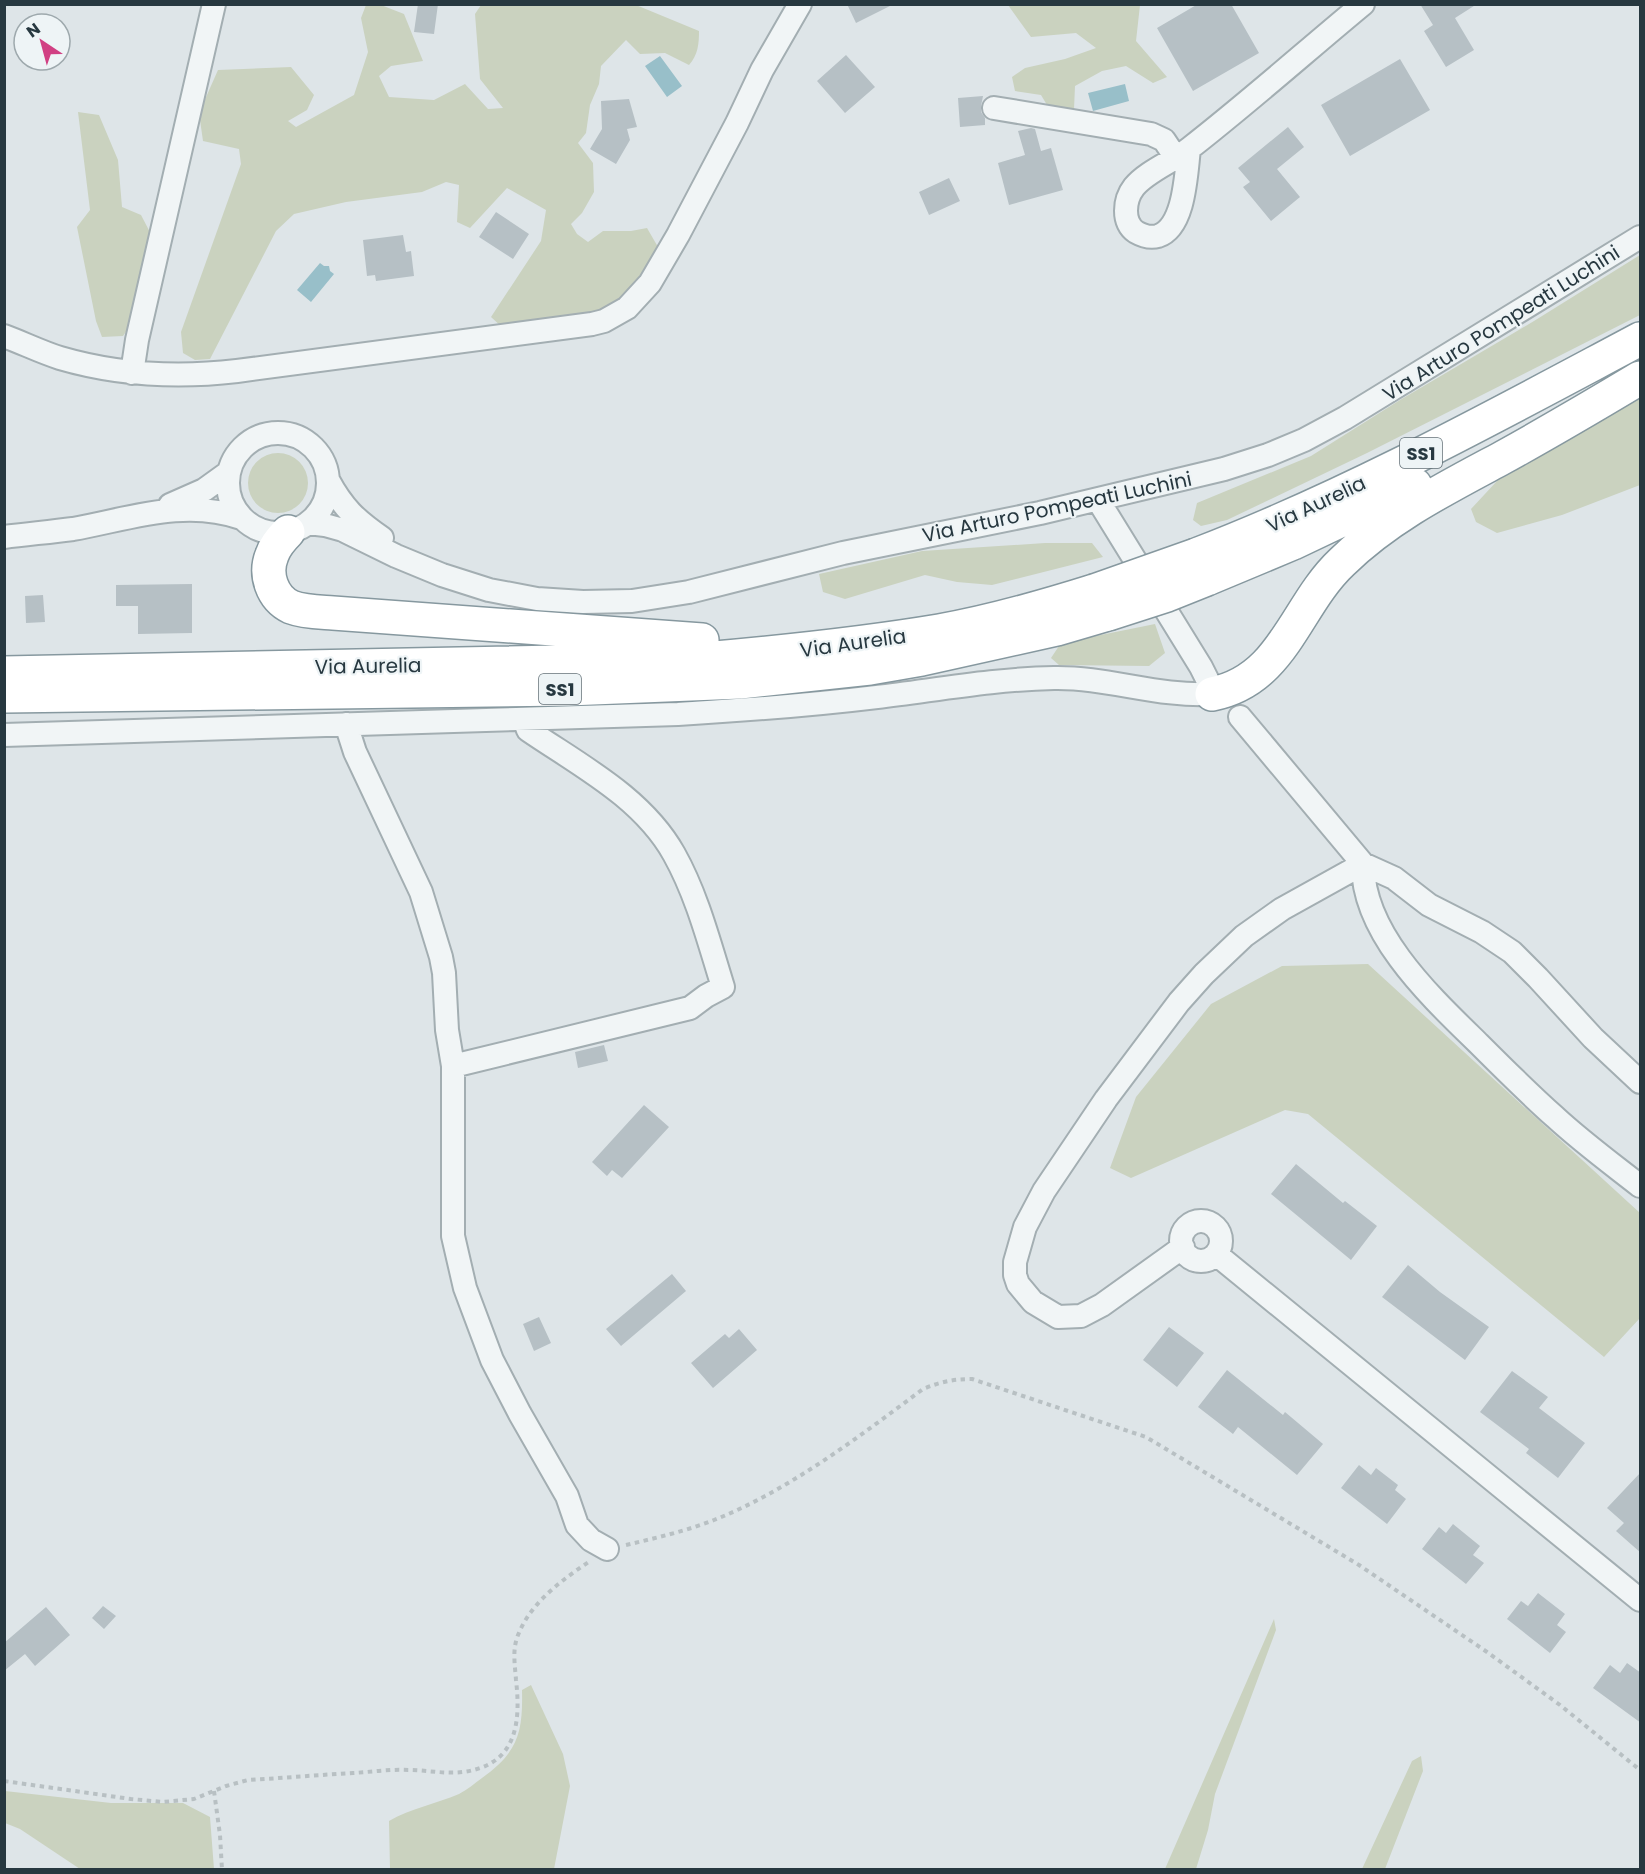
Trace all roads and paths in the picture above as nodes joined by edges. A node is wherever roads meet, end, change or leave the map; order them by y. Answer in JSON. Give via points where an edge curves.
{"nodes":[{"id":1,"x":214,"y":4,"type":"edge"},
{"id":2,"x":800,"y":4,"type":"edge"},
{"id":3,"x":1363,"y":4,"type":"edge"},
{"id":4,"x":994,"y":108,"type":"dead end"},
{"id":5,"x":1641,"y":237,"type":"edge"},
{"id":6,"x":4,"y":336,"type":"edge"},
{"id":7,"x":1641,"y":339,"type":"edge"},
{"id":8,"x":1641,"y":368,"type":"edge"},
{"id":9,"x":132,"y":373,"type":"junction"},
{"id":10,"x":1641,"y":378,"type":"edge"},
{"id":11,"x":229,"y":472,"type":"junction"},
{"id":12,"x":328,"y":480,"type":"junction"},
{"id":13,"x":1098,"y":500,"type":"junction"},
{"id":14,"x":145,"y":513,"type":"junction"},
{"id":15,"x":241,"y":518,"type":"junction"},
{"id":16,"x":298,"y":527,"type":"junction"},
{"id":17,"x":4,"y":537,"type":"edge"},
{"id":18,"x":422,"y":566,"type":"junction"},
{"id":19,"x":1202,"y":567,"type":"junction"},
{"id":20,"x":1101,"y":603,"type":"junction"},
{"id":21,"x":941,"y":631,"type":"junction"},
{"id":22,"x":4,"y":673,"type":"edge"},
{"id":23,"x":1212,"y":694,"type":"junction"},
{"id":24,"x":4,"y":696,"type":"edge"},
{"id":25,"x":1240,"y":717,"type":"dead end"},
{"id":26,"x":524,"y":719,"type":"junction"},
{"id":27,"x":346,"y":724,"type":"junction"},
{"id":28,"x":4,"y":735,"type":"edge"},
{"id":29,"x":1363,"y":864,"type":"junction"},
{"id":30,"x":453,"y":1066,"type":"junction"},
{"id":31,"x":1641,"y":1082,"type":"edge"},
{"id":32,"x":1641,"y":1186,"type":"edge"},
{"id":33,"x":1183,"y":1247,"type":"junction"},
{"id":34,"x":1216,"y":1254,"type":"junction"},
{"id":35,"x":607,"y":1550,"type":"junction"},
{"id":36,"x":1641,"y":1600,"type":"edge"},
{"id":37,"x":1641,"y":1770,"type":"edge"},
{"id":38,"x":4,"y":1780,"type":"edge"},
{"id":39,"x":214,"y":1791,"type":"junction"},
{"id":40,"x":222,"y":1869,"type":"edge"}],
"edges":[{"from":1,"to":9,"type":"street"},
{"from":2,"to":9,"type":"street","via":[[657,272],[635,301],[617,315],[592,324],[237,371]]},
{"from":3,"to":4,"type":"street","via":[[1182,153],[1151,134]]},
{"from":5,"to":13,"type":"street","name":"Via Arturo Pompeati Luchini","via":[[1304,440],[1248,463]]},
{"from":6,"to":9,"type":"street","via":[[58,357]]},
{"from":7,"to":19,"type":"highway","name":"Via Aurelia","number":"SS1","via":[[1288,518]]},
{"from":8,"to":19,"type":"highway","name":"Via Aurelia","number":"SS1","via":[[1275,552]]},
{"from":10,"to":23,"type":"highway","via":[[1389,523],[1325,579],[1263,669],[1244,684]]},
{"from":11,"to":12,"type":"street","via":[[235,457],[258,436],[290,434],[316,451]]},
{"from":11,"to":14,"type":"street","via":[[190,497]]},
{"from":11,"to":15,"type":"street","via":[[232,504]]},
{"from":12,"to":16,"type":"street","via":[[319,511]]},
{"from":12,"to":18,"type":"street","name":"Via Arturo Pompeati Luchini","via":[[349,513]]},
{"from":13,"to":18,"type":"street","name":"Via Arturo Pompeati Luchini","via":[[843,553],[689,592],[632,601],[537,600],[489,590]]},
{"from":13,"to":23,"type":"street","via":[[1201,667]]},
{"from":14,"to":15,"type":"street","via":[[194,509],[226,512]]},
{"from":14,"to":17,"type":"street","via":[[73,529]]},
{"from":15,"to":16,"type":"street","via":[[251,526],[275,533]]},
{"from":16,"to":18,"type":"street","name":"Via Arturo Pompeati Luchini","via":[[343,530]]},
{"from":16,"to":21,"type":"highway","via":[[278,542],[268,566],[274,592],[296,609],[681,639],[881,629]]},
{"from":19,"to":20,"type":"highway","name":"Via Aurelia","number":"SS1","bridge":true,"via":[[1167,595]]},
{"from":20,"to":21,"type":"highway","name":"Via Aurelia","number":"SS1","via":[[1039,607]]},
{"from":20,"to":24,"type":"highway","name":"Via Aurelia","number":"SS1","via":[[1023,637],[861,669],[740,682]]},
{"from":21,"to":22,"type":"highway","name":"Via Aurelia","number":"SS1","via":[[815,649],[704,659]]},
{"from":23,"to":26,"type":"street","via":[[1180,694],[1053,678],[764,709]]},
{"from":25,"to":29,"type":"street"},
{"from":26,"to":27,"type":"street"},
{"from":26,"to":30,"type":"street","via":[[528,730],[615,788],[650,821],[673,852],[694,896],[723,987],[690,1008]]},
{"from":27,"to":28,"type":"street"},
{"from":27,"to":30,"type":"street","via":[[355,752],[410,865],[432,924],[444,973]]},
{"from":29,"to":31,"type":"street","via":[[1394,878],[1429,905],[1512,952],[1593,1038]]},
{"from":29,"to":32,"type":"street","via":[[1377,921],[1420,985],[1556,1119]]},
{"from":29,"to":33,"type":"street","via":[[1282,909],[1244,936],[1179,1002],[1106,1099],[1044,1191],[1025,1227],[1015,1275],[1034,1302],[1058,1317],[1081,1316]]},
{"from":30,"to":35,"type":"street","via":[[453,1236],[465,1288],[492,1360],[567,1496],[577,1525]]},
{"from":33,"to":34,"type":"street","via":[[1191,1258],[1198,1260]]},
{"from":33,"to":34,"type":"street","via":[[1186,1228],[1203,1221],[1214,1226],[1221,1236]]},
{"from":34,"to":36,"type":"street"},
{"from":35,"to":37,"type":"path","via":[[713,1521],[822,1461],[923,1389],[956,1379],[972,1380],[1146,1437],[1359,1564],[1487,1652]]},
{"from":35,"to":39,"type":"path","via":[[555,1587],[530,1613],[517,1636],[517,1729],[504,1753],[489,1764],[471,1771],[444,1773],[408,1770],[248,1780]]},
{"from":38,"to":39,"type":"path","via":[[163,1802],[194,1799]]},
{"from":39,"to":40,"type":"path"}]}
